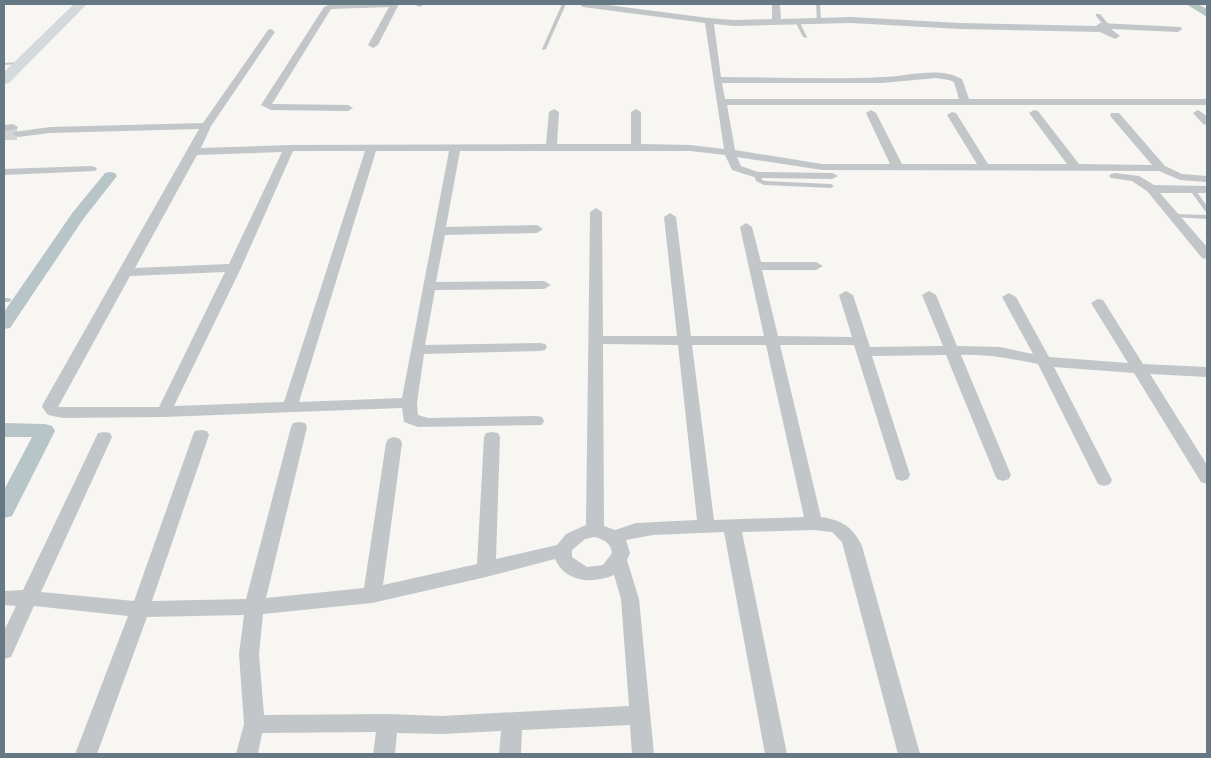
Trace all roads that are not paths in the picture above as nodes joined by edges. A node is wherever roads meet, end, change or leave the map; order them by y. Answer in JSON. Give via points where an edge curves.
{"nodes":[{"id":1,"x":81,"y":4,"type":"edge"},
{"id":2,"x":390,"y":4,"type":"edge"},
{"id":3,"x":395,"y":4,"type":"edge"},
{"id":4,"x":416,"y":4,"type":"edge"},
{"id":5,"x":420,"y":4,"type":"edge"},
{"id":6,"x":564,"y":4,"type":"edge"},
{"id":7,"x":583,"y":4,"type":"edge"},
{"id":8,"x":776,"y":4,"type":"edge"},
{"id":9,"x":818,"y":4,"type":"edge"},
{"id":10,"x":1098,"y":15,"type":"dead end"},
{"id":11,"x":850,"y":20,"type":"junction"},
{"id":12,"x":709,"y":21,"type":"junction"},
{"id":13,"x":819,"y":21,"type":"junction"},
{"id":14,"x":777,"y":22,"type":"junction"},
{"id":15,"x":797,"y":22,"type":"junction"},
{"id":16,"x":1108,"y":27,"type":"junction"},
{"id":17,"x":1178,"y":28,"type":"dead end"},
{"id":18,"x":271,"y":32,"type":"dead end"},
{"id":19,"x":1114,"y":36,"type":"dead end"},
{"id":20,"x":805,"y":37,"type":"dead end"},
{"id":21,"x":373,"y":45,"type":"dead end"},
{"id":22,"x":544,"y":49,"type":"dead end"},
{"id":23,"x":4,"y":64,"type":"edge"},
{"id":24,"x":19,"y":64,"type":"junction"},
{"id":25,"x":4,"y":80,"type":"edge"},
{"id":26,"x":717,"y":80,"type":"junction"},
{"id":27,"x":721,"y":102,"type":"junction"},
{"id":28,"x":965,"y":102,"type":"junction"},
{"id":29,"x":1207,"y":102,"type":"edge"},
{"id":30,"x":348,"y":108,"type":"dead end"},
{"id":31,"x":554,"y":112,"type":"dead end"},
{"id":32,"x":636,"y":112,"type":"dead end"},
{"id":33,"x":871,"y":113,"type":"dead end"},
{"id":34,"x":1034,"y":113,"type":"dead end"},
{"id":35,"x":1198,"y":113,"type":"dead end"},
{"id":36,"x":952,"y":115,"type":"dead end"},
{"id":37,"x":1115,"y":115,"type":"dead end"},
{"id":38,"x":1207,"y":122,"type":"edge"},
{"id":39,"x":206,"y":126,"type":"junction"},
{"id":40,"x":11,"y":131,"type":"tunnel mouth"},
{"id":41,"x":551,"y":147,"type":"junction"},
{"id":42,"x":636,"y":147,"type":"junction"},
{"id":43,"x":288,"y":148,"type":"junction"},
{"id":44,"x":371,"y":148,"type":"junction"},
{"id":45,"x":455,"y":148,"type":"junction"},
{"id":46,"x":730,"y":149,"type":"junction"},
{"id":47,"x":193,"y":152,"type":"junction"},
{"id":48,"x":1075,"y":167,"type":"junction"},
{"id":49,"x":898,"y":168,"type":"junction"},
{"id":50,"x":985,"y":168,"type":"junction"},
{"id":51,"x":1161,"y":168,"type":"junction"},
{"id":52,"x":91,"y":169,"type":"dead end"},
{"id":53,"x":4,"y":172,"type":"edge"},
{"id":54,"x":757,"y":174,"type":"junction"},
{"id":55,"x":1207,"y":179,"type":"edge"},
{"id":56,"x":831,"y":186,"type":"dead end"},
{"id":57,"x":1152,"y":189,"type":"junction"},
{"id":58,"x":1192,"y":189,"type":"junction"},
{"id":59,"x":1207,"y":189,"type":"edge"},
{"id":60,"x":1207,"y":210,"type":"edge"},
{"id":61,"x":596,"y":212,"type":"dead end"},
{"id":62,"x":1175,"y":216,"type":"junction"},
{"id":63,"x":670,"y":217,"type":"dead end"},
{"id":64,"x":1207,"y":217,"type":"edge"},
{"id":65,"x":746,"y":227,"type":"dead end"},
{"id":66,"x":537,"y":229,"type":"dead end"},
{"id":67,"x":440,"y":231,"type":"junction"},
{"id":68,"x":1206,"y":251,"type":"edge"},
{"id":69,"x":756,"y":266,"type":"junction"},
{"id":70,"x":816,"y":266,"type":"dead end"},
{"id":71,"x":234,"y":268,"type":"junction"},
{"id":72,"x":125,"y":272,"type":"junction"},
{"id":73,"x":544,"y":285,"type":"dead end"},
{"id":74,"x":429,"y":286,"type":"junction"},
{"id":75,"x":846,"y":295,"type":"dead end"},
{"id":76,"x":929,"y":295,"type":"dead end"},
{"id":77,"x":1009,"y":297,"type":"dead end"},
{"id":78,"x":1098,"y":303,"type":"dead end"},
{"id":79,"x":685,"y":339,"type":"junction"},
{"id":80,"x":772,"y":339,"type":"junction"},
{"id":81,"x":596,"y":340,"type":"junction"},
{"id":82,"x":862,"y":346,"type":"junction"},
{"id":83,"x":540,"y":347,"type":"dead end"},
{"id":84,"x":417,"y":350,"type":"junction"},
{"id":85,"x":952,"y":350,"type":"junction"},
{"id":86,"x":1044,"y":361,"type":"junction"},
{"id":87,"x":1140,"y":370,"type":"junction"},
{"id":88,"x":1207,"y":372,"type":"edge"},
{"id":89,"x":409,"y":403,"type":"junction"},
{"id":90,"x":290,"y":407,"type":"junction"},
{"id":91,"x":164,"y":412,"type":"junction"},
{"id":92,"x":536,"y":421,"type":"dead end"},
{"id":93,"x":299,"y":427,"type":"dead end"},
{"id":94,"x":201,"y":435,"type":"dead end"},
{"id":95,"x":104,"y":437,"type":"dead end"},
{"id":96,"x":492,"y":437,"type":"dead end"},
{"id":97,"x":394,"y":443,"type":"dead end"},
{"id":98,"x":902,"y":475,"type":"dead end"},
{"id":99,"x":1003,"y":475,"type":"dead end"},
{"id":100,"x":1207,"y":478,"type":"edge"},
{"id":101,"x":1104,"y":480,"type":"dead end"},
{"id":102,"x":814,"y":523,"type":"junction"},
{"id":103,"x":706,"y":526,"type":"junction"},
{"id":104,"x":732,"y":526,"type":"junction"},
{"id":105,"x":595,"y":530,"type":"junction"},
{"id":106,"x":615,"y":537,"type":"junction"},
{"id":107,"x":563,"y":550,"type":"junction"},
{"id":108,"x":619,"y":562,"type":"junction"},
{"id":109,"x":486,"y":570,"type":"junction"},
{"id":110,"x":372,"y":595,"type":"junction"},
{"id":111,"x":4,"y":598,"type":"edge"},
{"id":112,"x":29,"y":598,"type":"junction"},
{"id":113,"x":254,"y":607,"type":"junction"},
{"id":114,"x":140,"y":609,"type":"junction"},
{"id":115,"x":4,"y":651,"type":"edge"},
{"id":116,"x":640,"y":715,"type":"junction"},
{"id":117,"x":388,"y":723,"type":"junction"},
{"id":118,"x":512,"y":723,"type":"junction"},
{"id":119,"x":254,"y":724,"type":"junction"},
{"id":120,"x":86,"y":754,"type":"edge"},
{"id":121,"x":247,"y":754,"type":"edge"},
{"id":122,"x":384,"y":754,"type":"edge"},
{"id":123,"x":510,"y":754,"type":"edge"},
{"id":124,"x":643,"y":754,"type":"edge"},
{"id":125,"x":776,"y":754,"type":"edge"},
{"id":126,"x":909,"y":754,"type":"edge"}],
"edges":[{"from":1,"to":24,"type":"street"},
{"from":2,"to":30,"type":"street","via":[[337,4],[328,7],[266,105]]},
{"from":3,"to":21,"type":"street"},
{"from":4,"to":5,"type":"street"},
{"from":6,"to":22,"type":"lane"},
{"from":7,"to":12,"type":"street"},
{"from":8,"to":14,"type":"street"},
{"from":9,"to":13,"type":"lane"},
{"from":10,"to":16,"type":"lane"},
{"from":11,"to":13,"type":"street"},
{"from":11,"to":16,"type":"street"},
{"from":11,"to":19,"type":"street","via":[[1100,29]]},
{"from":12,"to":14,"type":"street"},
{"from":12,"to":26,"type":"street"},
{"from":13,"to":15,"type":"street"},
{"from":14,"to":15,"type":"street"},
{"from":15,"to":20,"type":"lane"},
{"from":16,"to":17,"type":"street"},
{"from":18,"to":39,"type":"street"},
{"from":23,"to":24,"type":"lane"},
{"from":24,"to":25,"type":"street"},
{"from":26,"to":27,"type":"street"},
{"from":26,"to":28,"type":"street","via":[[883,80],[943,76],[959,81]]},
{"from":27,"to":28,"type":"street"},
{"from":27,"to":46,"type":"street"},
{"from":28,"to":29,"type":"street"},
{"from":31,"to":41,"type":"street"},
{"from":32,"to":42,"type":"street"},
{"from":33,"to":49,"type":"street"},
{"from":34,"to":48,"type":"street"},
{"from":35,"to":38,"type":"street"},
{"from":36,"to":50,"type":"street"},
{"from":37,"to":51,"type":"street"},
{"from":39,"to":40,"type":"street"},
{"from":39,"to":47,"type":"street"},
{"from":41,"to":42,"type":"street"},
{"from":41,"to":45,"type":"street"},
{"from":42,"to":46,"type":"street"},
{"from":43,"to":44,"type":"street"},
{"from":43,"to":47,"type":"street"},
{"from":43,"to":71,"type":"street"},
{"from":44,"to":45,"type":"street"},
{"from":44,"to":90,"type":"street"},
{"from":45,"to":67,"type":"street"},
{"from":46,"to":49,"type":"street","via":[[822,167]]},
{"from":46,"to":54,"type":"street","via":[[736,168]]},
{"from":47,"to":72,"type":"street"},
{"from":48,"to":50,"type":"street"},
{"from":48,"to":51,"type":"street"},
{"from":49,"to":50,"type":"street"},
{"from":51,"to":55,"type":"street","via":[[1180,177]]},
{"from":52,"to":53,"type":"street"},
{"from":54,"to":56,"type":"lane","via":[[759,181],[764,182]]},
{"from":54,"to":57,"type":"street","via":[[1114,176],[1135,178]]},
{"from":57,"to":58,"type":"street"},
{"from":57,"to":62,"type":"street"},
{"from":58,"to":59,"type":"street"},
{"from":58,"to":60,"type":"lane"},
{"from":61,"to":81,"type":"street"},
{"from":62,"to":64,"type":"lane"},
{"from":62,"to":68,"type":"street"},
{"from":63,"to":79,"type":"street"},
{"from":65,"to":69,"type":"street"},
{"from":66,"to":67,"type":"street"},
{"from":67,"to":74,"type":"street"},
{"from":69,"to":70,"type":"street"},
{"from":69,"to":80,"type":"street"},
{"from":71,"to":72,"type":"street"},
{"from":71,"to":91,"type":"street"},
{"from":72,"to":91,"type":"street","via":[[50,407],[63,413]]},
{"from":73,"to":74,"type":"street"},
{"from":74,"to":84,"type":"street"},
{"from":75,"to":82,"type":"street"},
{"from":76,"to":85,"type":"street"},
{"from":77,"to":86,"type":"street"},
{"from":78,"to":87,"type":"street"},
{"from":79,"to":80,"type":"street"},
{"from":79,"to":81,"type":"street"},
{"from":79,"to":103,"type":"street"},
{"from":80,"to":82,"type":"street"},
{"from":80,"to":102,"type":"street"},
{"from":81,"to":105,"type":"street"},
{"from":82,"to":85,"type":"street"},
{"from":82,"to":98,"type":"street"},
{"from":83,"to":84,"type":"street"},
{"from":84,"to":89,"type":"street"},
{"from":85,"to":86,"type":"street","via":[[1000,352]]},
{"from":85,"to":99,"type":"street"},
{"from":86,"to":87,"type":"street"},
{"from":86,"to":101,"type":"street"},
{"from":87,"to":88,"type":"street"},
{"from":87,"to":100,"type":"street"},
{"from":89,"to":90,"type":"street"},
{"from":89,"to":92,"type":"street","via":[[410,418],[418,422]]},
{"from":90,"to":91,"type":"street"},
{"from":93,"to":113,"type":"street"},
{"from":94,"to":114,"type":"street"},
{"from":95,"to":112,"type":"street"},
{"from":96,"to":109,"type":"street"},
{"from":97,"to":110,"type":"street"},
{"from":102,"to":104,"type":"street"},
{"from":102,"to":126,"type":"street","via":[[836,526],[849,535]]},
{"from":103,"to":104,"type":"street"},
{"from":103,"to":106,"type":"street","via":[[644,529]]},
{"from":104,"to":125,"type":"street"},
{"from":105,"to":106,"type":"street"},
{"from":105,"to":107,"type":"street","via":[[574,535]]},
{"from":106,"to":108,"type":"street","via":[[622,553]]},
{"from":107,"to":108,"type":"street","via":[[564,559],[579,573],[607,572]]},
{"from":107,"to":109,"type":"street"},
{"from":108,"to":116,"type":"street","via":[[630,599]]},
{"from":109,"to":110,"type":"street"},
{"from":110,"to":113,"type":"street"},
{"from":111,"to":112,"type":"street"},
{"from":112,"to":114,"type":"street"},
{"from":112,"to":115,"type":"street"},
{"from":113,"to":114,"type":"street"},
{"from":113,"to":119,"type":"street","via":[[249,654]]},
{"from":114,"to":120,"type":"street"},
{"from":116,"to":118,"type":"street"},
{"from":116,"to":124,"type":"street"},
{"from":117,"to":118,"type":"street"},
{"from":117,"to":119,"type":"street"},
{"from":117,"to":122,"type":"street"},
{"from":118,"to":123,"type":"street"},
{"from":119,"to":121,"type":"street"}]}
